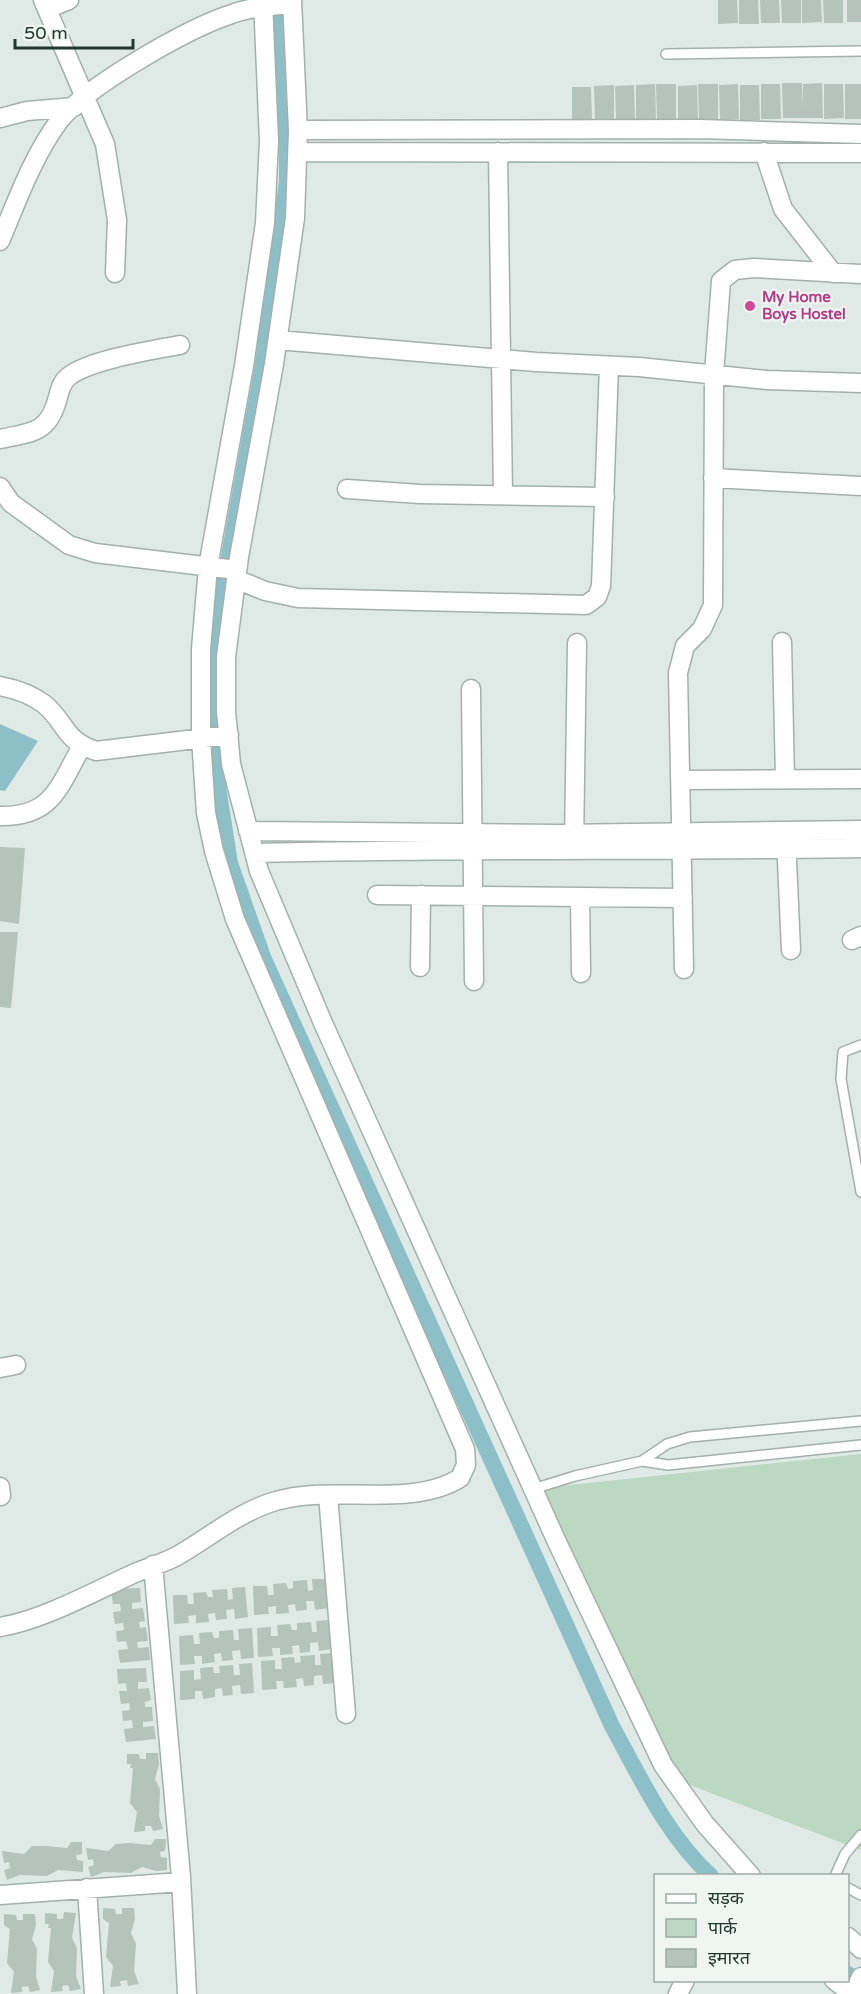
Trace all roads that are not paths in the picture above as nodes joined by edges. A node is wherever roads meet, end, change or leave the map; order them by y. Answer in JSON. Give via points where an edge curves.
{"nodes":[{"id":1,"x":69,"y":0,"type":"edge"},
{"id":2,"x":277,"y":3,"type":"edge"},
{"id":3,"x":45,"y":4,"type":"edge"},
{"id":4,"x":861,"y":51,"type":"edge"},
{"id":5,"x":666,"y":54,"type":"dead end"},
{"id":6,"x":79,"y":101,"type":"junction"},
{"id":7,"x":0,"y":118,"type":"edge"},
{"id":8,"x":298,"y":130,"type":"junction"},
{"id":9,"x":861,"y":134,"type":"edge"},
{"id":10,"x":298,"y":152,"type":"junction"},
{"id":11,"x":498,"y":152,"type":"junction"},
{"id":12,"x":764,"y":152,"type":"junction"},
{"id":13,"x":861,"y":153,"type":"edge"},
{"id":14,"x":5,"y":218,"type":"edge"},
{"id":15,"x":0,"y":241,"type":"edge"},
{"id":16,"x":115,"y":273,"type":"dead end"},
{"id":17,"x":833,"y":273,"type":"junction"},
{"id":18,"x":861,"y":274,"type":"edge"},
{"id":19,"x":278,"y":340,"type":"junction"},
{"id":20,"x":180,"y":345,"type":"dead end"},
{"id":21,"x":499,"y":359,"type":"junction"},
{"id":22,"x":609,"y":366,"type":"junction"},
{"id":23,"x":714,"y":374,"type":"junction"},
{"id":24,"x":861,"y":383,"type":"edge"},
{"id":25,"x":0,"y":439,"type":"edge"},
{"id":26,"x":713,"y":478,"type":"junction"},
{"id":27,"x":861,"y":486,"type":"edge"},
{"id":28,"x":0,"y":487,"type":"edge"},
{"id":29,"x":347,"y":489,"type":"dead end"},
{"id":30,"x":502,"y":495,"type":"junction"},
{"id":31,"x":605,"y":497,"type":"junction"},
{"id":32,"x":225,"y":571,"type":"junction"},
{"id":33,"x":782,"y":642,"type":"dead end"},
{"id":34,"x":577,"y":643,"type":"dead end"},
{"id":35,"x":0,"y":686,"type":"edge"},
{"id":36,"x":471,"y":689,"type":"dead end"},
{"id":37,"x":215,"y":736,"type":"junction"},
{"id":38,"x":82,"y":746,"type":"junction"},
{"id":39,"x":785,"y":779,"type":"junction"},
{"id":40,"x":861,"y":779,"type":"edge"},
{"id":41,"x":681,"y":780,"type":"junction"},
{"id":42,"x":0,"y":816,"type":"edge"},
{"id":43,"x":861,"y":830,"type":"edge"},
{"id":44,"x":248,"y":831,"type":"junction"},
{"id":45,"x":682,"y":831,"type":"junction"},
{"id":46,"x":786,"y":840,"type":"junction"},
{"id":47,"x":471,"y":841,"type":"junction"},
{"id":48,"x":574,"y":842,"type":"junction"},
{"id":49,"x":861,"y":848,"type":"edge"},
{"id":50,"x":683,"y":851,"type":"junction"},
{"id":51,"x":254,"y":853,"type":"junction"},
{"id":52,"x":377,"y":895,"type":"dead end"},
{"id":53,"x":421,"y":896,"type":"junction"},
{"id":54,"x":472,"y":896,"type":"junction"},
{"id":55,"x":580,"y":897,"type":"junction"},
{"id":56,"x":683,"y":898,"type":"junction"},
{"id":57,"x":791,"y":950,"type":"dead end"},
{"id":58,"x":420,"y":967,"type":"dead end"},
{"id":59,"x":684,"y":969,"type":"dead end"},
{"id":60,"x":580,"y":973,"type":"dead end"},
{"id":61,"x":474,"y":981,"type":"dead end"},
{"id":62,"x":861,"y":1045,"type":"edge"},
{"id":63,"x":861,"y":1192,"type":"edge"},
{"id":64,"x":861,"y":1421,"type":"edge"},
{"id":65,"x":861,"y":1446,"type":"edge"},
{"id":66,"x":642,"y":1461,"type":"junction"},
{"id":67,"x":533,"y":1488,"type":"junction"},
{"id":68,"x":328,"y":1495,"type":"junction"},
{"id":69,"x":153,"y":1565,"type":"junction"},
{"id":70,"x":0,"y":1627,"type":"edge"},
{"id":71,"x":346,"y":1714,"type":"dead end"},
{"id":72,"x":861,"y":1835,"type":"edge"},
{"id":73,"x":750,"y":1874,"type":"edge"},
{"id":74,"x":836,"y":1874,"type":"edge"},
{"id":75,"x":181,"y":1882,"type":"junction"},
{"id":76,"x":87,"y":1888,"type":"junction"},
{"id":77,"x":0,"y":1895,"type":"edge"},
{"id":78,"x":849,"y":1938,"type":"edge"},
{"id":79,"x":861,"y":1949,"type":"edge"},
{"id":80,"x":838,"y":1982,"type":"edge"},
{"id":81,"x":854,"y":1989,"type":"edge"},
{"id":82,"x":94,"y":1994,"type":"edge"},
{"id":83,"x":188,"y":1994,"type":"edge"}],
"edges":[{"from":1,"to":3,"type":"street"},
{"from":2,"to":6,"type":"street","via":[[199,26]]},
{"from":2,"to":8,"type":"street"},
{"from":2,"to":32,"type":"street","via":[[265,223],[244,366]]},
{"from":3,"to":6,"type":"street"},
{"from":4,"to":5,"type":"lane"},
{"from":6,"to":7,"type":"street"},
{"from":6,"to":14,"type":"street","via":[[59,122]]},
{"from":6,"to":16,"type":"street","via":[[105,144],[112,174],[117,220]]},
{"from":8,"to":9,"type":"street","via":[[700,129]]},
{"from":8,"to":10,"type":"street"},
{"from":10,"to":11,"type":"street"},
{"from":10,"to":19,"type":"street","via":[[295,218]]},
{"from":11,"to":12,"type":"street"},
{"from":11,"to":21,"type":"street"},
{"from":12,"to":13,"type":"street"},
{"from":12,"to":17,"type":"street","via":[[783,209]]},
{"from":14,"to":15,"type":"street"},
{"from":17,"to":18,"type":"street"},
{"from":17,"to":23,"type":"street","via":[[754,268],[735,270],[721,281]]},
{"from":19,"to":21,"type":"street"},
{"from":19,"to":32,"type":"street"},
{"from":20,"to":25,"type":"street","via":[[79,370],[61,385],[53,417],[45,425],[34,432]]},
{"from":21,"to":22,"type":"street"},
{"from":21,"to":30,"type":"street"},
{"from":22,"to":23,"type":"street"},
{"from":22,"to":31,"type":"street"},
{"from":23,"to":24,"type":"street"},
{"from":23,"to":26,"type":"street"},
{"from":26,"to":27,"type":"street"},
{"from":26,"to":41,"type":"street","via":[[713,605],[702,629],[685,646],[678,673]]},
{"from":28,"to":32,"type":"street","via":[[11,503],[69,545],[95,553]]},
{"from":29,"to":30,"type":"street"},
{"from":30,"to":31,"type":"street"},
{"from":31,"to":32,"type":"street","via":[[601,586],[597,597],[586,605],[298,598],[265,591]]},
{"from":32,"to":37,"type":"street","via":[[226,657]]},
{"from":32,"to":37,"type":"street","via":[[201,649]]},
{"from":33,"to":39,"type":"street"},
{"from":34,"to":48,"type":"street"},
{"from":35,"to":38,"type":"street","via":[[20,690],[44,704],[70,738]]},
{"from":36,"to":47,"type":"street"},
{"from":37,"to":38,"type":"street","via":[[96,751]]},
{"from":37,"to":44,"type":"street","via":[[231,764]]},
{"from":37,"to":68,"type":"street","via":[[206,813],[235,919],[465,1449],[466,1465],[460,1478],[435,1489]]},
{"from":38,"to":42,"type":"street","via":[[53,797],[39,810]]},
{"from":39,"to":40,"type":"street"},
{"from":39,"to":41,"type":"street"},
{"from":41,"to":45,"type":"street"},
{"from":43,"to":46,"type":"street"},
{"from":44,"to":47,"type":"street"},
{"from":44,"to":51,"type":"street"},
{"from":45,"to":46,"type":"street"},
{"from":45,"to":48,"type":"street"},
{"from":45,"to":50,"type":"street"},
{"from":46,"to":49,"type":"street"},
{"from":46,"to":50,"type":"street"},
{"from":46,"to":57,"type":"street"},
{"from":47,"to":48,"type":"street"},
{"from":47,"to":51,"type":"street"},
{"from":47,"to":54,"type":"street"},
{"from":48,"to":50,"type":"street"},
{"from":50,"to":56,"type":"street"},
{"from":51,"to":67,"type":"street","via":[[322,1023]]},
{"from":52,"to":53,"type":"street"},
{"from":53,"to":54,"type":"street"},
{"from":53,"to":58,"type":"street"},
{"from":54,"to":55,"type":"street"},
{"from":54,"to":61,"type":"street"},
{"from":55,"to":56,"type":"street"},
{"from":55,"to":60,"type":"street"},
{"from":56,"to":59,"type":"street"},
{"from":62,"to":63,"type":"lane","via":[[843,1052],[840,1061]]},
{"from":64,"to":66,"type":"lane","via":[[690,1437],[667,1444]]},
{"from":65,"to":66,"type":"lane","via":[[668,1466]]},
{"from":66,"to":67,"type":"lane"},
{"from":67,"to":73,"type":"street","via":[[663,1765],[705,1824]]},
{"from":68,"to":69,"type":"street","via":[[276,1501],[232,1520],[175,1557]]},
{"from":68,"to":71,"type":"street"},
{"from":69,"to":70,"type":"street","via":[[68,1604]]},
{"from":69,"to":75,"type":"street"},
{"from":72,"to":74,"type":"lane","via":[[844,1854]]},
{"from":75,"to":76,"type":"street"},
{"from":75,"to":83,"type":"street"},
{"from":76,"to":77,"type":"street"},
{"from":76,"to":82,"type":"street"},
{"from":78,"to":79,"type":"street"},
{"from":80,"to":81,"type":"street"}]}
